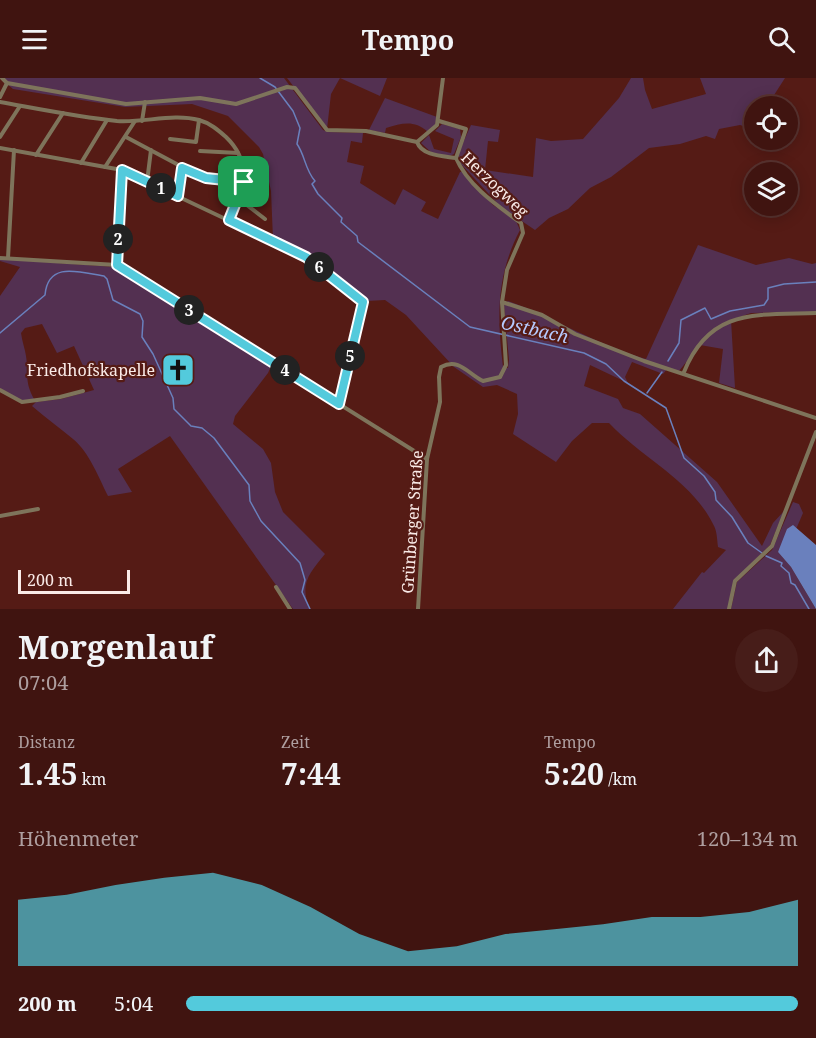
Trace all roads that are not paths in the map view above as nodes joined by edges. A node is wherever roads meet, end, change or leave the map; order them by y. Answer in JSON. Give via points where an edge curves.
{"nodes":[{"id":1,"x":2,"y":78,"type":"edge"},
{"id":2,"x":443,"y":78,"type":"edge"},
{"id":3,"x":6,"y":83,"type":"junction"},
{"id":4,"x":1,"y":92,"type":"edge"},
{"id":5,"x":0,"y":97,"type":"edge"},
{"id":6,"x":0,"y":102,"type":"edge"},
{"id":7,"x":145,"y":102,"type":"junction"},
{"id":8,"x":20,"y":106,"type":"junction"},
{"id":9,"x":63,"y":113,"type":"junction"},
{"id":10,"x":108,"y":120,"type":"junction"},
{"id":11,"x":199,"y":120,"type":"junction"},
{"id":12,"x":135,"y":121,"type":"junction"},
{"id":13,"x":142,"y":121,"type":"junction"},
{"id":14,"x":439,"y":121,"type":"junction"},
{"id":15,"x":0,"y":136,"type":"edge"},
{"id":16,"x":126,"y":137,"type":"junction"},
{"id":17,"x":170,"y":139,"type":"dead end"},
{"id":18,"x":417,"y":142,"type":"junction"},
{"id":19,"x":0,"y":148,"type":"edge"},
{"id":20,"x":14,"y":150,"type":"junction"},
{"id":21,"x":151,"y":150,"type":"junction"},
{"id":22,"x":200,"y":151,"type":"dead end"},
{"id":23,"x":238,"y":153,"type":"junction"},
{"id":24,"x":36,"y":155,"type":"junction"},
{"id":25,"x":456,"y":158,"type":"junction"},
{"id":26,"x":81,"y":163,"type":"junction"},
{"id":27,"x":105,"y":167,"type":"junction"},
{"id":28,"x":182,"y":168,"type":"junction"},
{"id":29,"x":122,"y":170,"type":"junction"},
{"id":30,"x":245,"y":175,"type":"junction"},
{"id":31,"x":147,"y":182,"type":"junction"},
{"id":32,"x":244,"y":182,"type":"junction"},
{"id":33,"x":260,"y":185,"type":"dead end"},
{"id":34,"x":178,"y":196,"type":"junction"},
{"id":35,"x":239,"y":199,"type":"junction"},
{"id":36,"x":265,"y":219,"type":"dead end"},
{"id":37,"x":229,"y":220,"type":"junction"},
{"id":38,"x":0,"y":258,"type":"edge"},
{"id":39,"x":8,"y":258,"type":"junction"},
{"id":40,"x":117,"y":265,"type":"junction"},
{"id":41,"x":502,"y":302,"type":"junction"},
{"id":42,"x":816,"y":313,"type":"edge"},
{"id":43,"x":684,"y":372,"type":"junction"},
{"id":44,"x":0,"y":390,"type":"edge"},
{"id":45,"x":83,"y":391,"type":"dead end"},
{"id":46,"x":339,"y":404,"type":"junction"},
{"id":47,"x":816,"y":418,"type":"edge"},
{"id":48,"x":816,"y":432,"type":"edge"},
{"id":49,"x":427,"y":459,"type":"junction"},
{"id":50,"x":38,"y":509,"type":"dead end"},
{"id":51,"x":0,"y":516,"type":"edge"},
{"id":52,"x":276,"y":587,"type":"dead end"},
{"id":53,"x":290,"y":609,"type":"edge"},
{"id":54,"x":418,"y":609,"type":"edge"},
{"id":55,"x":729,"y":609,"type":"edge"}],
"edges":[{"from":1,"to":3,"type":"street"},
{"from":2,"to":14,"type":"street"},
{"from":3,"to":4,"type":"street"},
{"from":3,"to":7,"type":"street","name":"Herzogweg","via":[[126,104]]},
{"from":4,"to":5,"type":"street"},
{"from":6,"to":8,"type":"street"},
{"from":7,"to":13,"type":"street"},
{"from":7,"to":18,"type":"street","name":"Herzogweg","via":[[200,98],[236,104],[287,87],[295,88],[330,131],[366,131]]},
{"from":8,"to":9,"type":"street"},
{"from":8,"to":15,"type":"street"},
{"from":9,"to":10,"type":"street"},
{"from":9,"to":24,"type":"street"},
{"from":10,"to":12,"type":"street"},
{"from":10,"to":26,"type":"street"},
{"from":11,"to":13,"type":"street"},
{"from":11,"to":17,"type":"street","via":[[196,142]]},
{"from":11,"to":23,"type":"street","via":[[215,127]]},
{"from":12,"to":13,"type":"street"},
{"from":12,"to":16,"type":"street"},
{"from":14,"to":18,"type":"street","via":[[434,130]]},
{"from":14,"to":25,"type":"street","via":[[466,129]]},
{"from":16,"to":21,"type":"street"},
{"from":16,"to":27,"type":"street"},
{"from":18,"to":25,"type":"street","name":"Herzogweg","via":[[430,154]]},
{"from":19,"to":20,"type":"street"},
{"from":20,"to":24,"type":"street"},
{"from":20,"to":39,"type":"street"},
{"from":21,"to":28,"type":"street"},
{"from":21,"to":31,"type":"street"},
{"from":22,"to":23,"type":"street"},
{"from":23,"to":30,"type":"street"},
{"from":24,"to":26,"type":"street"},
{"from":25,"to":41,"type":"street","name":"Herzogweg","via":[[481,190],[523,226],[507,270]]},
{"from":26,"to":27,"type":"street"},
{"from":27,"to":29,"type":"street"},
{"from":28,"to":32,"type":"street","via":[[206,178]]},
{"from":28,"to":34,"type":"street"},
{"from":29,"to":31,"type":"street"},
{"from":29,"to":40,"type":"street"},
{"from":30,"to":32,"type":"street"},
{"from":30,"to":33,"type":"street"},
{"from":31,"to":34,"type":"street"},
{"from":32,"to":35,"type":"street"},
{"from":34,"to":37,"type":"street"},
{"from":35,"to":36,"type":"street"},
{"from":35,"to":37,"type":"street"},
{"from":37,"to":46,"type":"street","via":[[306,257],[363,302]]},
{"from":38,"to":39,"type":"street"},
{"from":39,"to":40,"type":"street"},
{"from":40,"to":46,"type":"street"},
{"from":41,"to":43,"type":"street","via":[[542,315],[575,334],[644,361]]},
{"from":41,"to":49,"type":"street","name":"Grünberger Straße","via":[[505,372],[495,380],[483,381],[461,365],[441,367],[440,402]]},
{"from":42,"to":43,"type":"street","via":[[748,315],[715,327],[690,357]]},
{"from":43,"to":47,"type":"street"},
{"from":44,"to":45,"type":"street","via":[[22,402]]},
{"from":46,"to":49,"type":"street"},
{"from":48,"to":55,"type":"street","via":[[772,546],[735,581]]},
{"from":49,"to":54,"type":"street","name":"Grünberger Straße"},
{"from":50,"to":51,"type":"street"},
{"from":52,"to":53,"type":"street"}]}
